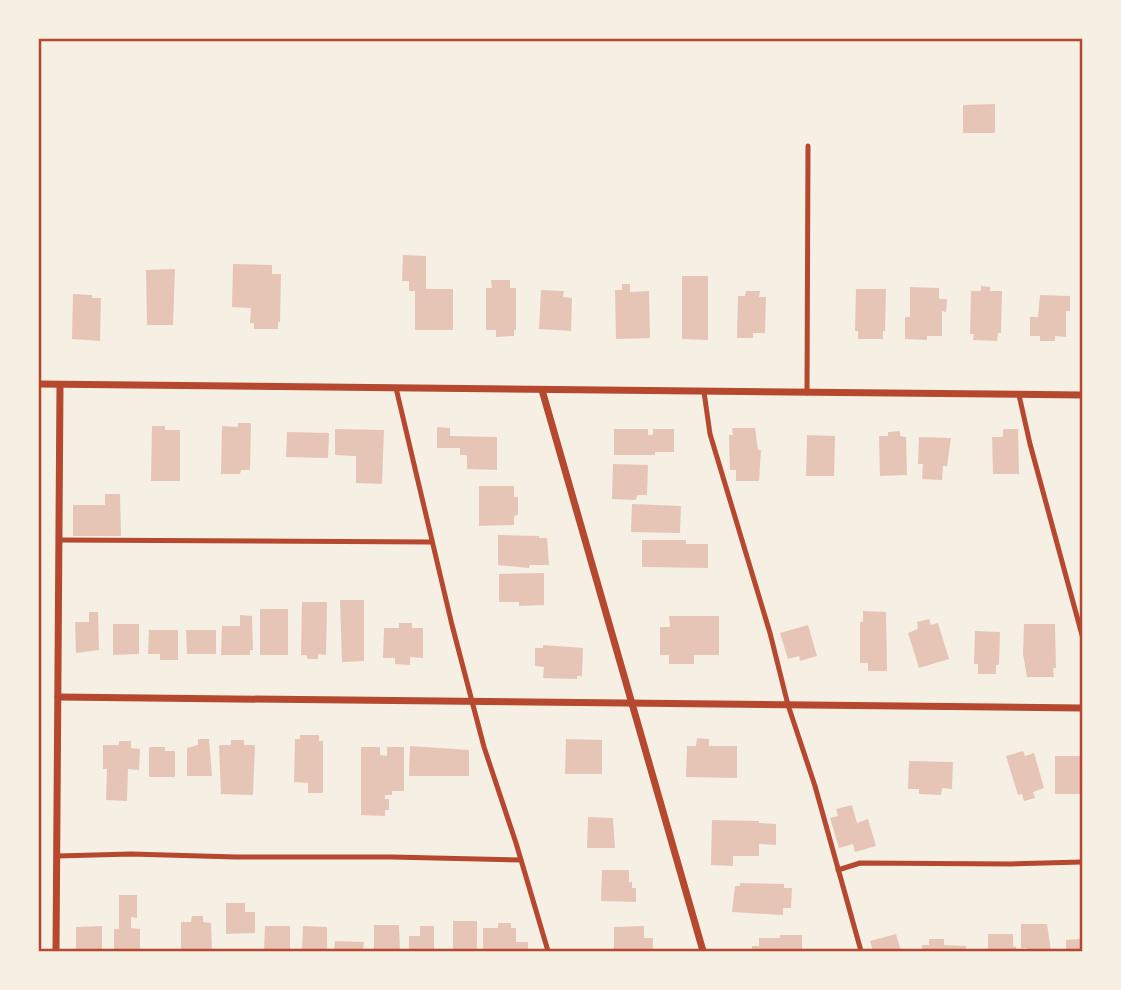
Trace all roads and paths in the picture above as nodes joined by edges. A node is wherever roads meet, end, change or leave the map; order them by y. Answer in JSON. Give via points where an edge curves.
{"nodes":[{"id":1,"x":808,"y":146,"type":"dead end"},
{"id":2,"x":38,"y":384,"type":"edge"},
{"id":3,"x":60,"y":384,"type":"junction"},
{"id":4,"x":396,"y":388,"type":"junction"},
{"id":5,"x":542,"y":390,"type":"junction"},
{"id":6,"x":704,"y":392,"type":"junction"},
{"id":7,"x":807,"y":393,"type":"junction"},
{"id":8,"x":1019,"y":395,"type":"junction"},
{"id":9,"x":1083,"y":396,"type":"edge"},
{"id":10,"x":59,"y":540,"type":"junction"},
{"id":11,"x":432,"y":542,"type":"junction"},
{"id":12,"x":1083,"y":635,"type":"edge"},
{"id":13,"x":58,"y":697,"type":"junction"},
{"id":14,"x":473,"y":701,"type":"junction"},
{"id":15,"x":631,"y":703,"type":"junction"},
{"id":16,"x":788,"y":705,"type":"junction"},
{"id":17,"x":1083,"y":708,"type":"edge"},
{"id":18,"x":57,"y":856,"type":"junction"},
{"id":19,"x":521,"y":860,"type":"junction"},
{"id":20,"x":1083,"y":862,"type":"edge"},
{"id":21,"x":838,"y":870,"type":"junction"},
{"id":22,"x":56,"y":951,"type":"edge"},
{"id":23,"x":548,"y":951,"type":"edge"},
{"id":24,"x":703,"y":951,"type":"edge"},
{"id":25,"x":861,"y":951,"type":"edge"}],
"edges":[{"from":1,"to":7,"type":"lane"},
{"from":2,"to":3,"type":"street"},
{"from":3,"to":4,"type":"street"},
{"from":3,"to":10,"type":"street"},
{"from":4,"to":5,"type":"street"},
{"from":4,"to":11,"type":"lane"},
{"from":5,"to":6,"type":"street"},
{"from":5,"to":15,"type":"street"},
{"from":6,"to":7,"type":"street"},
{"from":6,"to":16,"type":"lane","via":[[710,434]]},
{"from":7,"to":8,"type":"street"},
{"from":8,"to":9,"type":"street"},
{"from":8,"to":12,"type":"lane"},
{"from":10,"to":11,"type":"lane"},
{"from":10,"to":13,"type":"street"},
{"from":11,"to":14,"type":"lane"},
{"from":13,"to":14,"type":"street"},
{"from":13,"to":18,"type":"street"},
{"from":14,"to":15,"type":"street"},
{"from":14,"to":19,"type":"lane"},
{"from":15,"to":16,"type":"street"},
{"from":15,"to":24,"type":"street"},
{"from":16,"to":17,"type":"street"},
{"from":16,"to":21,"type":"lane"},
{"from":18,"to":19,"type":"lane"},
{"from":18,"to":22,"type":"street"},
{"from":19,"to":23,"type":"lane"},
{"from":20,"to":21,"type":"lane","via":[[860,863]]},
{"from":21,"to":25,"type":"lane"}]}
